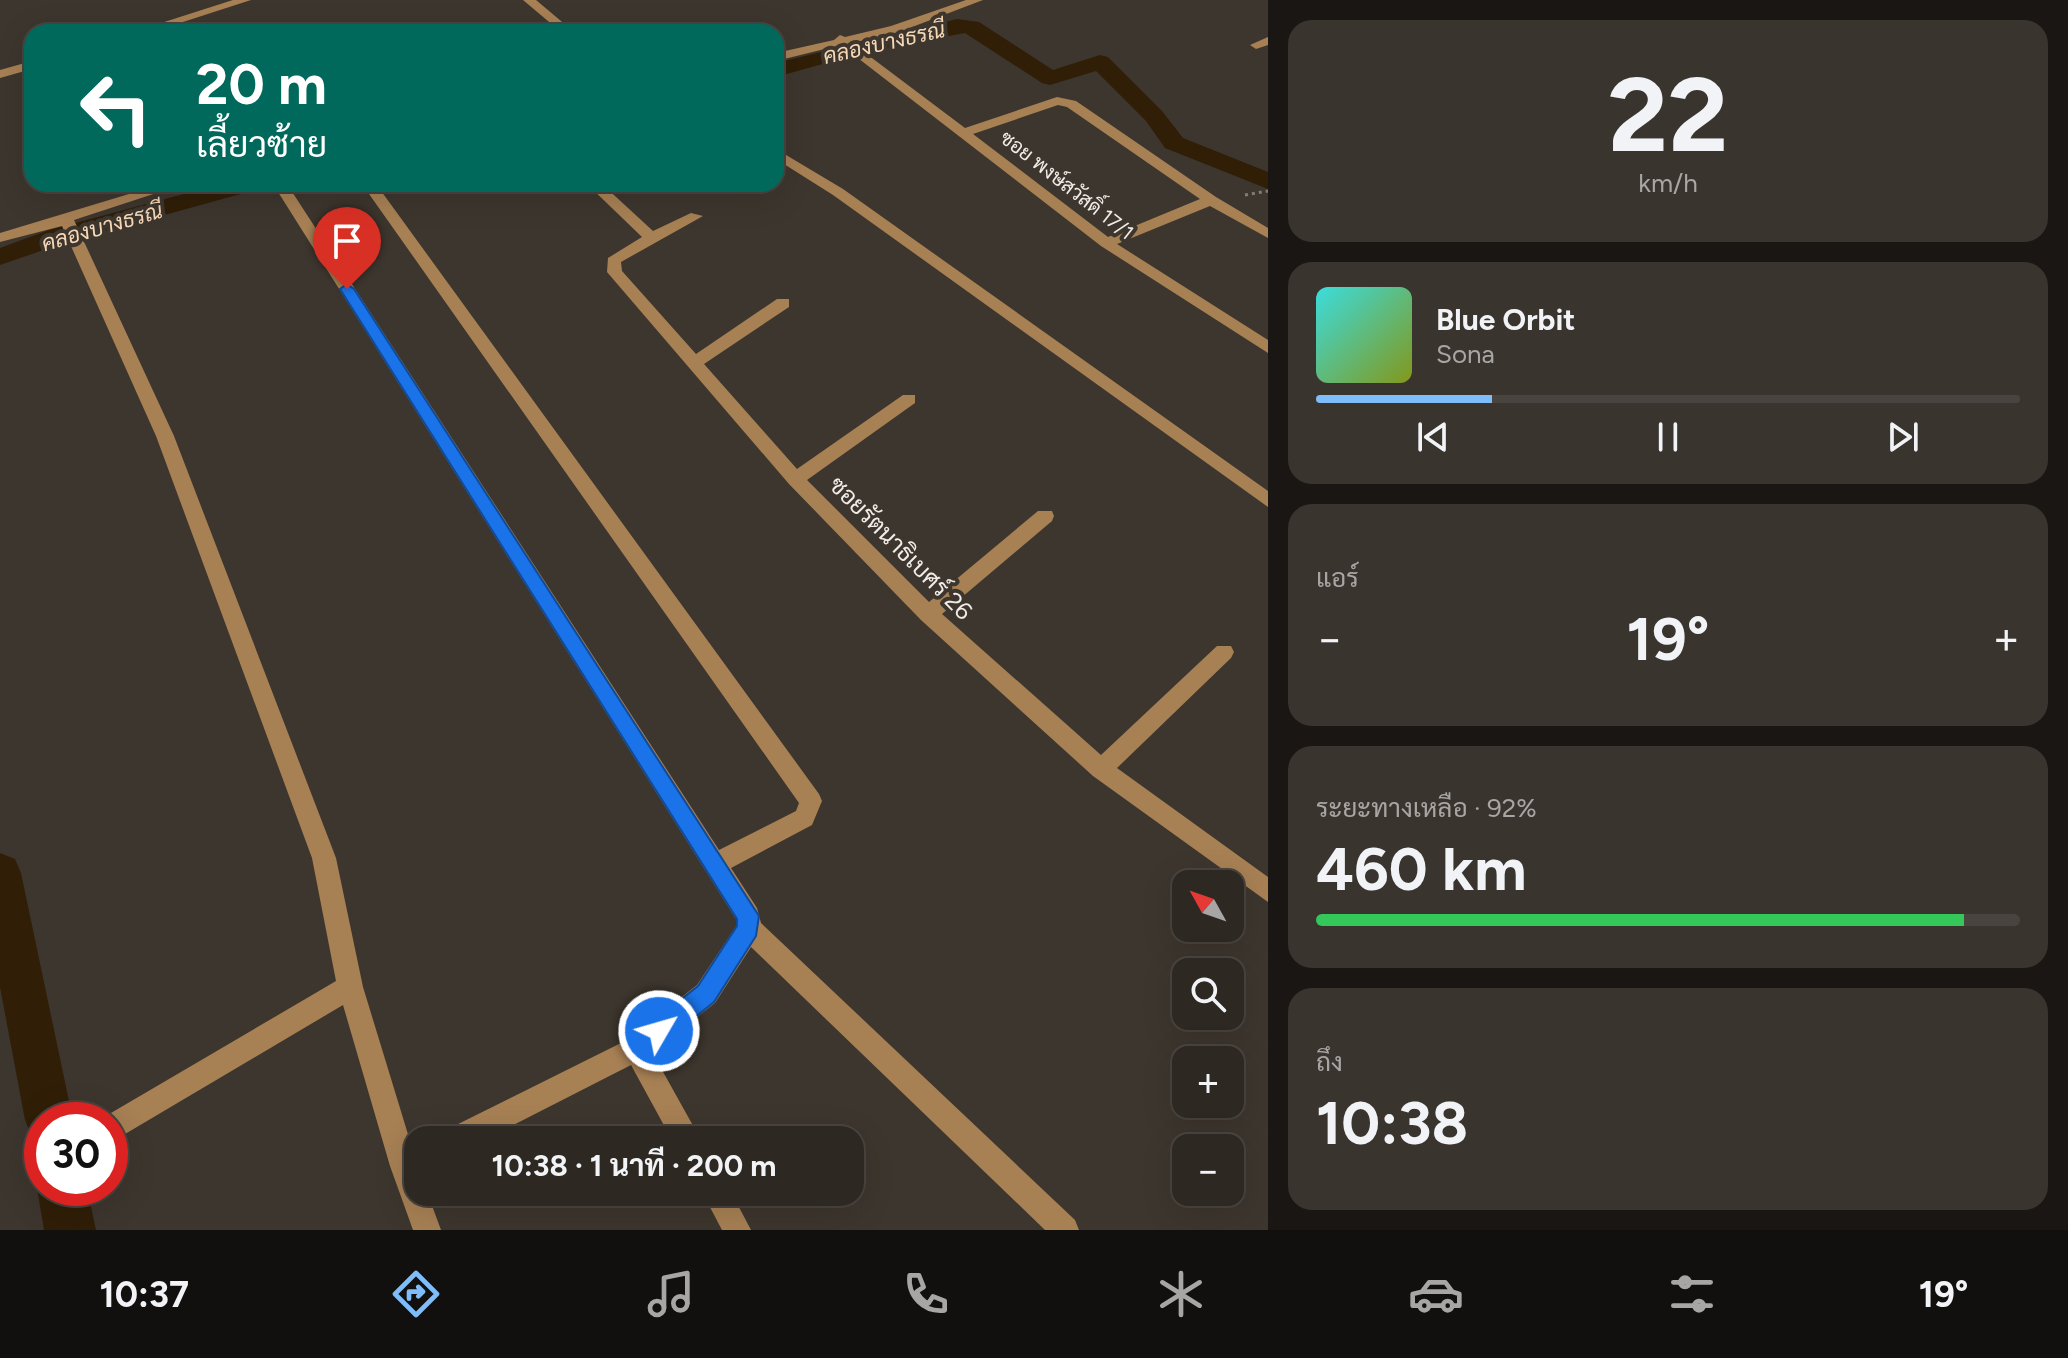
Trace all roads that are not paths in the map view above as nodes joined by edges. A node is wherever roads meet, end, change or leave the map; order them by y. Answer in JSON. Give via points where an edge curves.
{"nodes":[{"id":1,"x":245,"y":0,"type":"edge"},
{"id":2,"x":529,"y":0,"type":"edge"},
{"id":3,"x":977,"y":0,"type":"edge"},
{"id":4,"x":166,"y":24,"type":"edge"},
{"id":5,"x":558,"y":24,"type":"edge"},
{"id":6,"x":848,"y":45,"type":"junction"},
{"id":7,"x":784,"y":56,"type":"edge"},
{"id":8,"x":24,"y":67,"type":"edge"},
{"id":9,"x":0,"y":74,"type":"edge"},
{"id":10,"x":966,"y":132,"type":"junction"},
{"id":11,"x":784,"y":158,"type":"edge"},
{"id":12,"x":156,"y":192,"type":"edge"},
{"id":13,"x":285,"y":192,"type":"edge"},
{"id":14,"x":375,"y":192,"type":"edge"},
{"id":15,"x":603,"y":192,"type":"edge"},
{"id":16,"x":1211,"y":200,"type":"junction"},
{"id":17,"x":696,"y":216,"type":"dead end"},
{"id":18,"x":66,"y":227,"type":"junction"},
{"id":19,"x":1268,"y":234,"type":"edge"},
{"id":20,"x":0,"y":238,"type":"edge"},
{"id":21,"x":652,"y":238,"type":"junction"},
{"id":22,"x":1106,"y":243,"type":"junction"},
{"id":23,"x":783,"y":303,"type":"dead end"},
{"id":24,"x":1268,"y":348,"type":"edge"},
{"id":25,"x":694,"y":363,"type":"junction"},
{"id":26,"x":909,"y":399,"type":"dead end"},
{"id":27,"x":795,"y":479,"type":"junction"},
{"id":28,"x":1268,"y":500,"type":"edge"},
{"id":29,"x":1045,"y":516,"type":"dead end"},
{"id":30,"x":928,"y":614,"type":"junction"},
{"id":31,"x":1224,"y":652,"type":"dead end"},
{"id":32,"x":1101,"y":769,"type":"junction"},
{"id":33,"x":714,"y":865,"type":"junction"},
{"id":34,"x":1268,"y":891,"type":"edge"},
{"id":35,"x":749,"y":928,"type":"junction"},
{"id":36,"x":350,"y":987,"type":"junction"},
{"id":37,"x":636,"y":1049,"type":"junction"},
{"id":38,"x":128,"y":1116,"type":"edge"},
{"id":39,"x":484,"y":1126,"type":"edge"},
{"id":40,"x":679,"y":1126,"type":"edge"},
{"id":41,"x":404,"y":1142,"type":"edge"},
{"id":42,"x":421,"y":1206,"type":"edge"},
{"id":43,"x":724,"y":1206,"type":"edge"},
{"id":44,"x":427,"y":1230,"type":"edge"},
{"id":45,"x":737,"y":1230,"type":"edge"},
{"id":46,"x":1065,"y":1230,"type":"edge"}],
"edges":[{"from":1,"to":4,"type":"street"},
{"from":2,"to":5,"type":"street"},
{"from":3,"to":6,"type":"street"},
{"from":6,"to":7,"type":"street"},
{"from":6,"to":10,"type":"street","name":"ซอย พงษ์สวัสดิ์ 17/1"},
{"from":8,"to":9,"type":"street"},
{"from":10,"to":16,"type":"street","via":[[1057,101],[1071,104]]},
{"from":10,"to":22,"type":"street","name":"ซอย พงษ์สวัสดิ์ 17/1"},
{"from":11,"to":28,"type":"street"},
{"from":12,"to":18,"type":"street"},
{"from":13,"to":33,"type":"street"},
{"from":14,"to":33,"type":"street","via":[[811,801],[804,818]]},
{"from":15,"to":21,"type":"street"},
{"from":16,"to":19,"type":"street"},
{"from":16,"to":22,"type":"street"},
{"from":17,"to":21,"type":"street","name":"ซอยรัตนาธิเบศร์ 26"},
{"from":18,"to":20,"type":"street"},
{"from":18,"to":36,"type":"street","via":[[165,436],[324,858]]},
{"from":21,"to":25,"type":"street","name":"ซอยรัตนาธิเบศร์ 26","via":[[613,261],[615,272]]},
{"from":22,"to":24,"type":"street","name":"ซอย พงษ์สวัสดิ์ 17/1"},
{"from":23,"to":25,"type":"street"},
{"from":25,"to":27,"type":"street","name":"ซอยรัตนาธิเบศร์ 26"},
{"from":26,"to":27,"type":"street"},
{"from":27,"to":30,"type":"street","name":"ซอยรัตนาธิเบศร์ 26"},
{"from":29,"to":30,"type":"street"},
{"from":30,"to":32,"type":"street","name":"ซอยรัตนาธิเบศร์ 26"},
{"from":31,"to":32,"type":"street"},
{"from":32,"to":34,"type":"street","name":"ซอยรัตนาธิเบศร์ 26"},
{"from":33,"to":35,"type":"street","via":[[748,916]]},
{"from":35,"to":37,"type":"street","via":[[706,994]]},
{"from":35,"to":46,"type":"street"},
{"from":36,"to":38,"type":"street"},
{"from":36,"to":41,"type":"street"},
{"from":37,"to":39,"type":"street"},
{"from":37,"to":40,"type":"street"},
{"from":42,"to":44,"type":"street"},
{"from":43,"to":45,"type":"street"}]}
